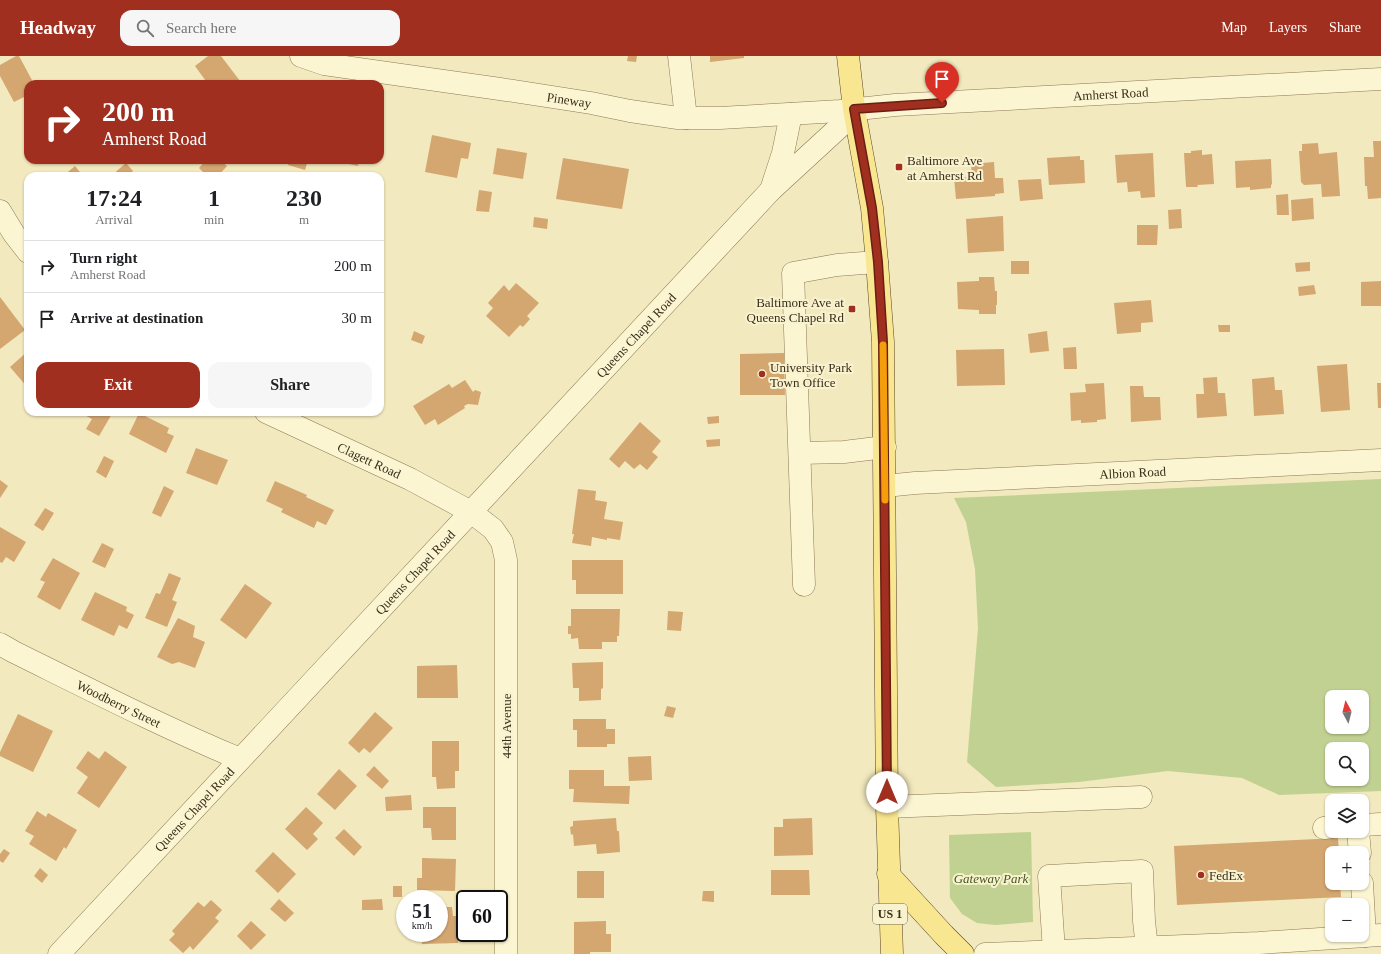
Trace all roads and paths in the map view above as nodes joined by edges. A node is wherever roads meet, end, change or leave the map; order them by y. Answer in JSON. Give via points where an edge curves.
{"nodes":[{"id":1,"x":301,"y":56,"type":"edge"},
{"id":2,"x":679,"y":56,"type":"edge"},
{"id":3,"x":848,"y":56,"type":"edge"},
{"id":4,"x":1381,"y":79,"type":"edge"},
{"id":5,"x":847,"y":110,"type":"junction"},
{"id":6,"x":791,"y":114,"type":"junction"},
{"id":7,"x":686,"y":118,"type":"junction"},
{"id":8,"x":771,"y":190,"type":"junction"},
{"id":9,"x":0,"y":211,"type":"edge"},
{"id":10,"x":24,"y":247,"type":"edge"},
{"id":11,"x":878,"y":262,"type":"junction"},
{"id":12,"x":275,"y":416,"type":"edge"},
{"id":13,"x":885,"y":447,"type":"junction"},
{"id":14,"x":800,"y":453,"type":"junction"},
{"id":15,"x":1381,"y":460,"type":"edge"},
{"id":16,"x":885,"y":486,"type":"junction"},
{"id":17,"x":471,"y":512,"type":"junction"},
{"id":18,"x":804,"y":585,"type":"dead end"},
{"id":19,"x":0,"y":644,"type":"edge"},
{"id":20,"x":240,"y":760,"type":"junction"},
{"id":21,"x":1141,"y":797,"type":"dead end"},
{"id":22,"x":887,"y":807,"type":"junction"},
{"id":23,"x":1381,"y":824,"type":"edge"},
{"id":24,"x":1369,"y":825,"type":"edge"},
{"id":25,"x":888,"y":874,"type":"junction"},
{"id":26,"x":1363,"y":890,"type":"edge"},
{"id":27,"x":1373,"y":935,"type":"edge"},
{"id":28,"x":1260,"y":949,"type":"edge"},
{"id":29,"x":1136,"y":950,"type":"edge"},
{"id":30,"x":1054,"y":951,"type":"junction"},
{"id":31,"x":59,"y":954,"type":"edge"},
{"id":32,"x":506,"y":954,"type":"edge"},
{"id":33,"x":892,"y":954,"type":"edge"},
{"id":34,"x":963,"y":954,"type":"edge"},
{"id":35,"x":985,"y":954,"type":"edge"}],
"edges":[{"from":1,"to":7,"type":"street","name":"Pineway","via":[[324,64]]},
{"from":2,"to":7,"type":"street"},
{"from":3,"to":5,"type":"main road","number":"US 1"},
{"from":4,"to":5,"type":"street","name":"Amherst Road"},
{"from":5,"to":6,"type":"street","name":"Pineway"},
{"from":5,"to":8,"type":"street","name":"Queens Chapel Road","via":[[846,121]]},
{"from":5,"to":11,"type":"main road","number":"US 1","via":[[872,208]]},
{"from":6,"to":7,"type":"street","name":"Pineway"},
{"from":6,"to":8,"type":"street","name":"Queens Chapel Road"},
{"from":8,"to":17,"type":"street","name":"Queens Chapel Road"},
{"from":9,"to":10,"type":"street"},
{"from":11,"to":13,"type":"main road","number":"US 1"},
{"from":11,"to":14,"type":"street","via":[[837,265],[793,273]]},
{"from":12,"to":17,"type":"street","name":"Clagett Road","via":[[410,479]]},
{"from":13,"to":14,"type":"street","via":[[844,452]]},
{"from":13,"to":16,"type":"main road","number":"US 1"},
{"from":14,"to":18,"type":"street"},
{"from":15,"to":16,"type":"street","name":"Albion Road"},
{"from":16,"to":22,"type":"main road","number":"US 1"},
{"from":17,"to":20,"type":"street","name":"Queens Chapel Road"},
{"from":17,"to":32,"type":"street","name":"44th Avenue","via":[[493,529],[502,542],[506,560]]},
{"from":19,"to":20,"type":"street","name":"Woodberry Street","via":[[131,710]]},
{"from":20,"to":31,"type":"street","name":"Queens Chapel Road"},
{"from":21,"to":22,"type":"street"},
{"from":22,"to":25,"type":"main road","number":"US 1"},
{"from":23,"to":24,"type":"street"},
{"from":25,"to":33,"type":"main road","number":"US 1"},
{"from":25,"to":34,"type":"main road"},
{"from":26,"to":27,"type":"street"},
{"from":27,"to":28,"type":"street"},
{"from":28,"to":29,"type":"street"},
{"from":29,"to":30,"type":"street"},
{"from":29,"to":30,"type":"street","via":[[1144,922],[1142,871],[1049,876]]},
{"from":30,"to":35,"type":"street"}]}
